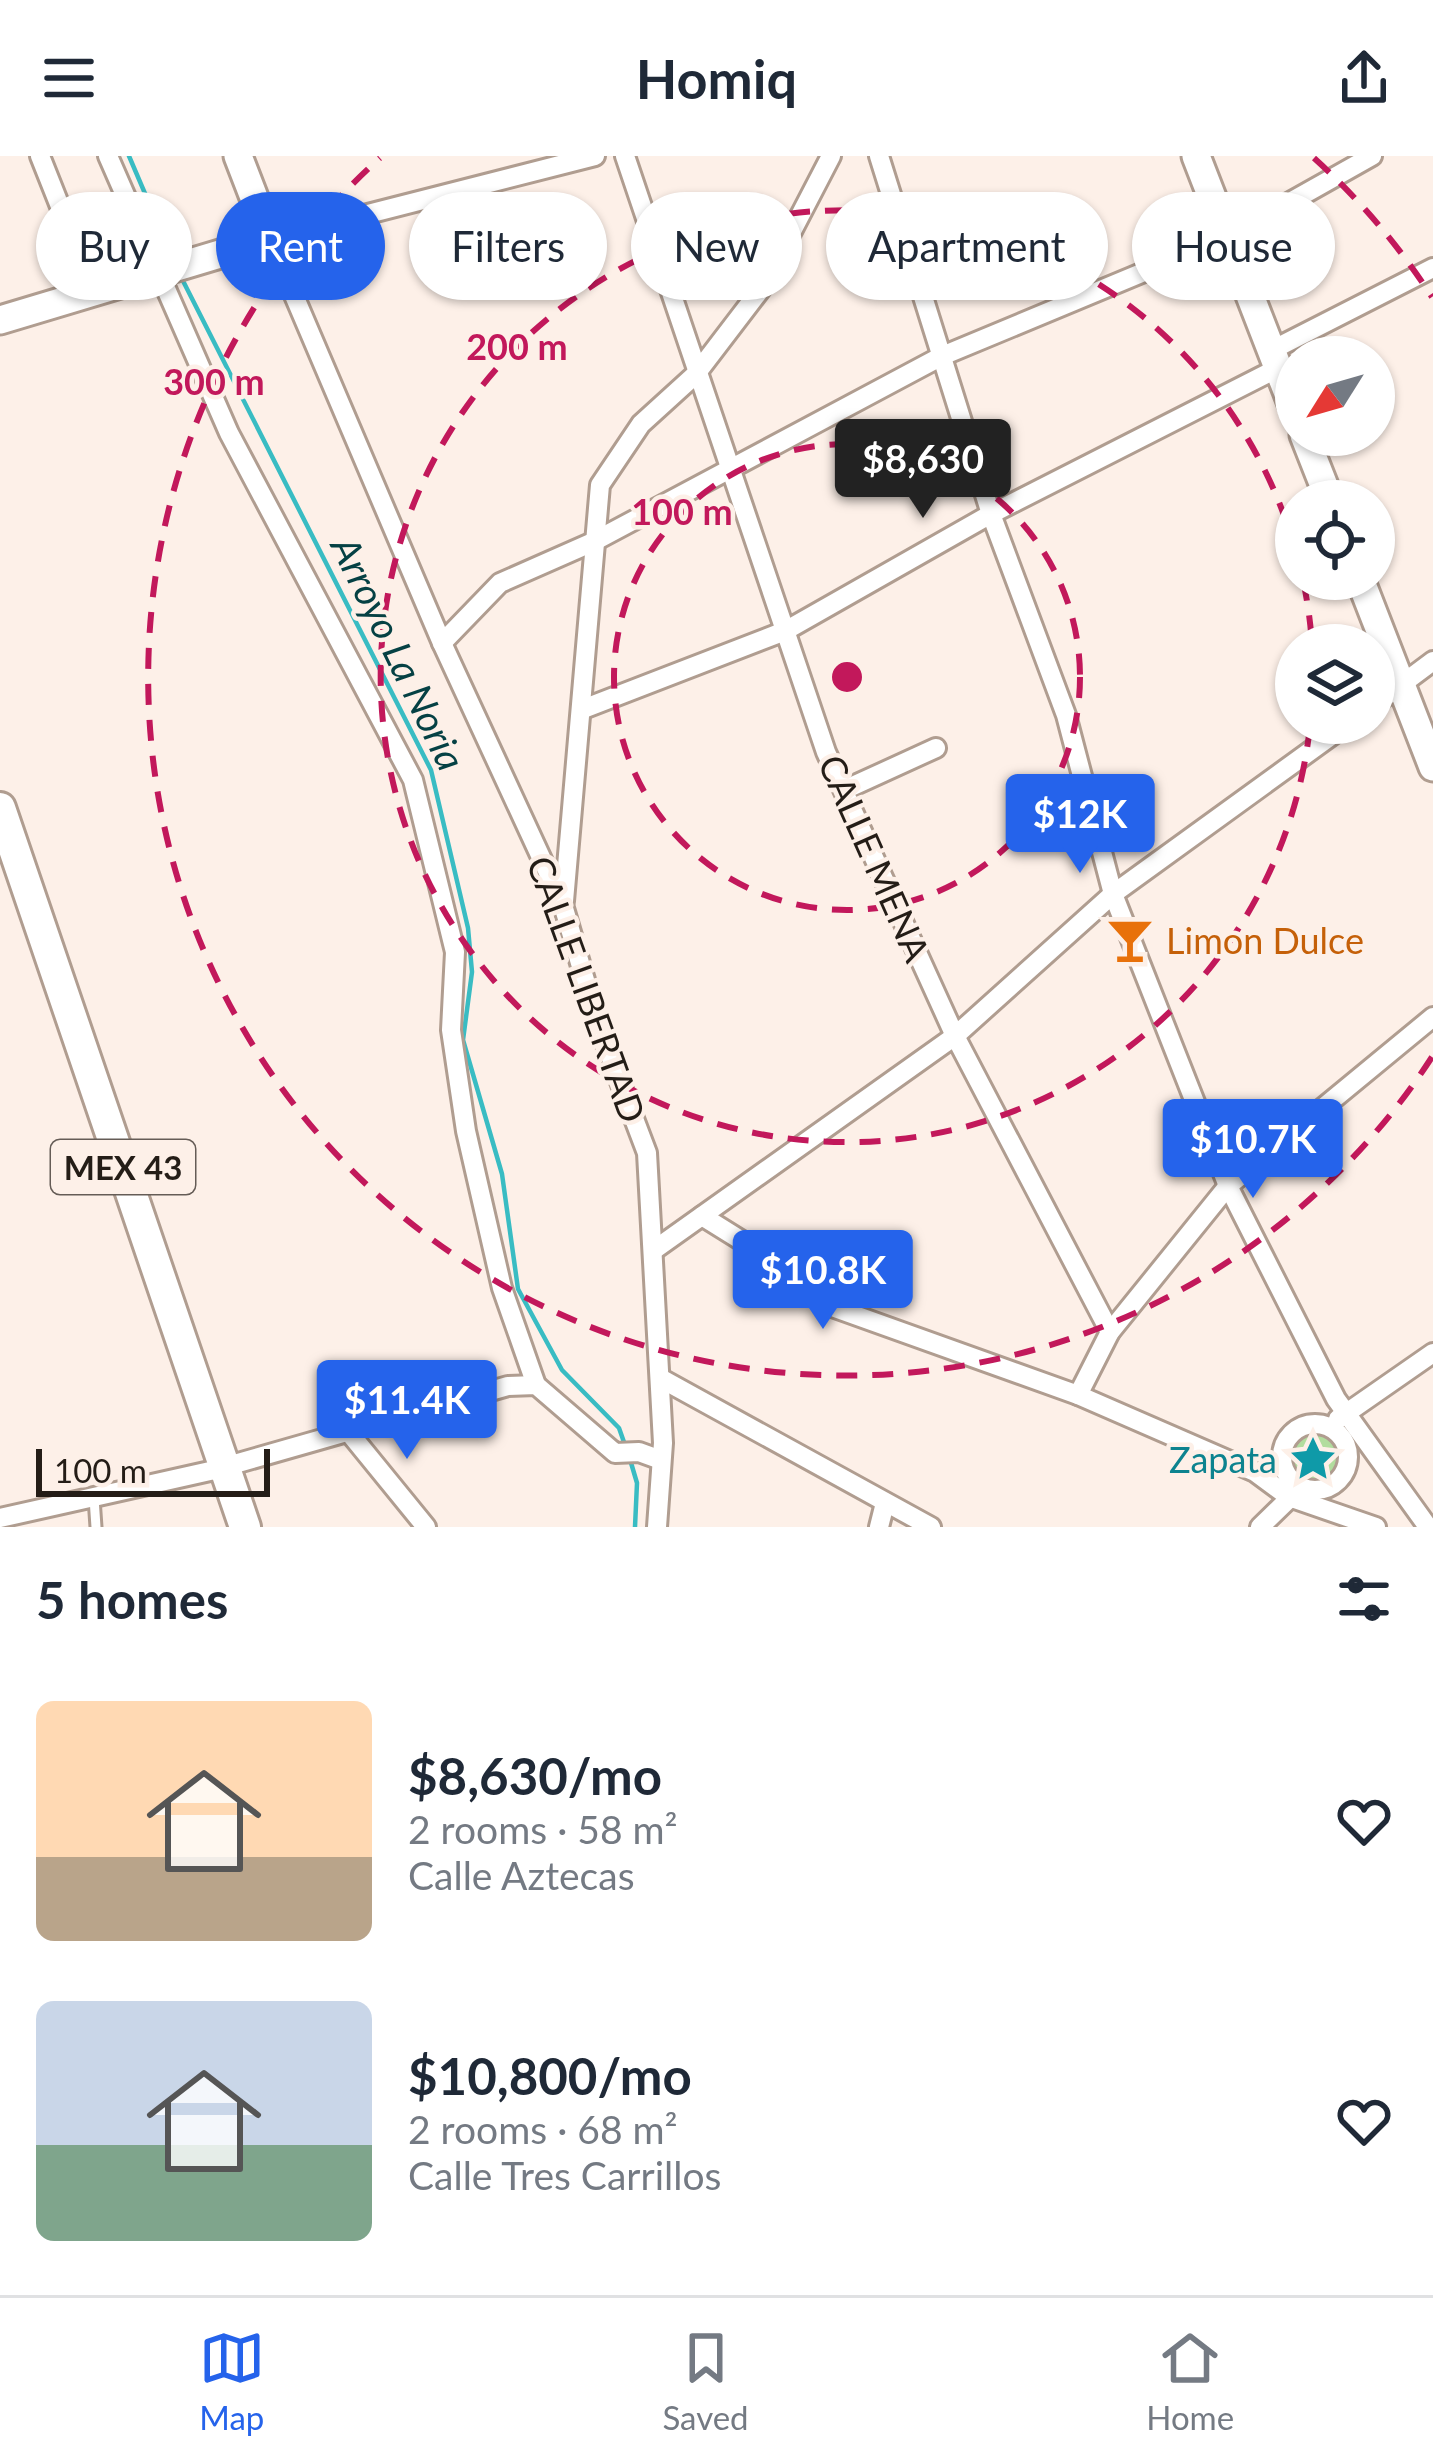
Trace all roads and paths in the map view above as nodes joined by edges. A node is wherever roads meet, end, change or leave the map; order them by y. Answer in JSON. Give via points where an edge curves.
{"nodes":[{"id":1,"x":40,"y":156,"type":"edge"},
{"id":2,"x":108,"y":156,"type":"edge"},
{"id":3,"x":238,"y":156,"type":"edge"},
{"id":4,"x":595,"y":156,"type":"edge"},
{"id":5,"x":625,"y":156,"type":"edge"},
{"id":6,"x":831,"y":156,"type":"edge"},
{"id":7,"x":879,"y":156,"type":"edge"},
{"id":8,"x":1196,"y":156,"type":"edge"},
{"id":9,"x":1372,"y":156,"type":"edge"},
{"id":10,"x":54,"y":192,"type":"edge"},
{"id":11,"x":124,"y":192,"type":"edge"},
{"id":12,"x":252,"y":192,"type":"edge"},
{"id":13,"x":1210,"y":192,"type":"edge"},
{"id":14,"x":1308,"y":192,"type":"edge"},
{"id":15,"x":385,"y":210,"type":"edge"},
{"id":16,"x":1433,"y":268,"type":"edge"},
{"id":17,"x":1132,"y":277,"type":"edge"},
{"id":18,"x":59,"y":300,"type":"edge"},
{"id":19,"x":173,"y":300,"type":"edge"},
{"id":20,"x":296,"y":300,"type":"edge"},
{"id":21,"x":1252,"y":300,"type":"edge"},
{"id":22,"x":2,"y":313,"type":"edge"},
{"id":23,"x":1315,"y":336,"type":"edge"},
{"id":24,"x":942,"y":356,"type":"junction"},
{"id":25,"x":1275,"y":359,"type":"joint"},
{"id":26,"x":696,"y":374,"type":"junction"},
{"id":27,"x":730,"y":472,"type":"junction"},
{"id":28,"x":991,"y":514,"type":"junction"},
{"id":29,"x":593,"y":542,"type":"junction"},
{"id":30,"x":1368,"y":600,"type":"edge"},
{"id":31,"x":784,"y":631,"type":"junction"},
{"id":32,"x":442,"y":643,"type":"junction"},
{"id":33,"x":1433,"y":661,"type":"edge"},
{"id":34,"x":1401,"y":685,"type":"junction"},
{"id":35,"x":1395,"y":689,"type":"edge"},
{"id":36,"x":583,"y":709,"type":"junction"},
{"id":37,"x":1320,"y":744,"type":"edge"},
{"id":38,"x":936,"y":748,"type":"dead end"},
{"id":39,"x":1433,"y":767,"type":"edge"},
{"id":40,"x":844,"y":790,"type":"junction"},
{"id":41,"x":0,"y":808,"type":"edge"},
{"id":42,"x":0,"y":861,"type":"edge"},
{"id":43,"x":1113,"y":894,"type":"junction"},
{"id":44,"x":563,"y":905,"type":"junction"},
{"id":45,"x":1433,"y":1017,"type":"edge"},
{"id":46,"x":955,"y":1036,"type":"junction"},
{"id":47,"x":114,"y":1165,"type":"junction"},
{"id":48,"x":1228,"y":1186,"type":"junction"},
{"id":49,"x":702,"y":1216,"type":"junction"},
{"id":50,"x":654,"y":1250,"type":"junction"},
{"id":51,"x":1110,"y":1332,"type":"junction"},
{"id":52,"x":1433,"y":1353,"type":"edge"},
{"id":53,"x":660,"y":1378,"type":"junction"},
{"id":54,"x":536,"y":1385,"type":"junction"},
{"id":55,"x":1078,"y":1396,"type":"junction"},
{"id":56,"x":1345,"y":1415,"type":"junction"},
{"id":57,"x":1322,"y":1425,"type":"junction"},
{"id":58,"x":347,"y":1430,"type":"junction"},
{"id":59,"x":1346,"y":1446,"type":"junction"},
{"id":60,"x":662,"y":1460,"type":"junction"},
{"id":61,"x":1284,"y":1466,"type":"junction"},
{"id":62,"x":218,"y":1468,"type":"junction"},
{"id":63,"x":1255,"y":1472,"type":"junction"},
{"id":64,"x":1299,"y":1493,"type":"junction"},
{"id":65,"x":94,"y":1498,"type":"junction"},
{"id":66,"x":885,"y":1503,"type":"junction"},
{"id":67,"x":0,"y":1518,"type":"edge"},
{"id":68,"x":96,"y":1527,"type":"edge"},
{"id":69,"x":227,"y":1527,"type":"edge"},
{"id":70,"x":245,"y":1527,"type":"edge"},
{"id":71,"x":426,"y":1527,"type":"edge"},
{"id":72,"x":657,"y":1527,"type":"edge"},
{"id":73,"x":879,"y":1527,"type":"edge"},
{"id":74,"x":931,"y":1527,"type":"edge"},
{"id":75,"x":1260,"y":1527,"type":"edge"},
{"id":76,"x":1376,"y":1527,"type":"edge"},
{"id":77,"x":1428,"y":1527,"type":"edge"}],
"edges":[{"from":1,"to":10,"type":"street"},
{"from":2,"to":11,"type":"street"},
{"from":3,"to":12,"type":"main road","name":"CALLE LIBERTAD"},
{"from":4,"to":15,"type":"street"},
{"from":5,"to":26,"type":"street","name":"CALLE MENA"},
{"from":6,"to":26,"type":"street","via":[[764,286]]},
{"from":7,"to":24,"type":"street"},
{"from":8,"to":13,"type":"main road"},
{"from":9,"to":14,"type":"street"},
{"from":16,"to":23,"type":"street"},
{"from":17,"to":24,"type":"street"},
{"from":18,"to":22,"type":"main road"},
{"from":19,"to":54,"type":"street","via":[[229,433],[413,780],[454,952],[452,1030],[466,1131],[502,1288]]},
{"from":20,"to":32,"type":"street","name":"CALLE LIBERTAD"},
{"from":21,"to":25,"type":"main road"},
{"from":24,"to":27,"type":"street"},
{"from":24,"to":28,"type":"street"},
{"from":25,"to":28,"type":"street"},
{"from":26,"to":27,"type":"street","name":"CALLE MENA"},
{"from":26,"to":29,"type":"street","via":[[640,424],[600,485]]},
{"from":27,"to":29,"type":"street"},
{"from":27,"to":31,"type":"street","name":"CALLE MENA"},
{"from":28,"to":31,"type":"street"},
{"from":28,"to":43,"type":"street","via":[[1066,716]]},
{"from":29,"to":32,"type":"street","via":[[500,584]]},
{"from":29,"to":36,"type":"street"},
{"from":30,"to":34,"type":"main road"},
{"from":31,"to":36,"type":"street"},
{"from":31,"to":40,"type":"street","name":"CALLE MENA"},
{"from":32,"to":44,"type":"street","name":"CALLE LIBERTAD"},
{"from":33,"to":34,"type":"street"},
{"from":34,"to":35,"type":"street"},
{"from":34,"to":39,"type":"main road"},
{"from":36,"to":44,"type":"street"},
{"from":37,"to":43,"type":"street"},
{"from":38,"to":40,"type":"street"},
{"from":40,"to":46,"type":"street","name":"CALLE MENA"},
{"from":41,"to":47,"type":"main road","number":"MEX 43"},
{"from":42,"to":47,"type":"main road","number":"MEX 43"},
{"from":43,"to":46,"type":"street"},
{"from":43,"to":48,"type":"street"},
{"from":44,"to":50,"type":"street","name":"CALLE LIBERTAD","via":[[647,1153]]},
{"from":45,"to":48,"type":"street"},
{"from":46,"to":49,"type":"street"},
{"from":46,"to":51,"type":"street","name":"CALLE MENA"},
{"from":47,"to":62,"type":"main road","number":"MEX 43"},
{"from":48,"to":51,"type":"street"},
{"from":48,"to":56,"type":"street"},
{"from":49,"to":50,"type":"street"},
{"from":49,"to":55,"type":"street","via":[[811,1284],[835,1308]]},
{"from":50,"to":53,"type":"street","name":"CALLE LIBERTAD"},
{"from":51,"to":55,"type":"street"},
{"from":52,"to":56,"type":"street"},
{"from":53,"to":60,"type":"street","name":"CALLE LIBERTAD"},
{"from":53,"to":66,"type":"street"},
{"from":54,"to":58,"type":"street"},
{"from":54,"to":60,"type":"street","via":[[615,1453]]},
{"from":55,"to":63,"type":"street"},
{"from":56,"to":57,"type":"street"},
{"from":56,"to":59,"type":"street"},
{"from":56,"to":77,"type":"street"},
{"from":57,"to":59,"type":"street"},
{"from":57,"to":61,"type":"street","via":[[1291,1433]]},
{"from":58,"to":62,"type":"street"},
{"from":58,"to":71,"type":"street"},
{"from":59,"to":64,"type":"street","via":[[1342,1477]]},
{"from":60,"to":72,"type":"street","name":"CALLE LIBERTAD"},
{"from":61,"to":63,"type":"street"},
{"from":61,"to":64,"type":"street"},
{"from":62,"to":65,"type":"street"},
{"from":62,"to":69,"type":"main road","number":"MEX 43"},
{"from":62,"to":70,"type":"main road","number":"MEX 43"},
{"from":63,"to":64,"type":"street"},
{"from":64,"to":75,"type":"street"},
{"from":64,"to":76,"type":"street"},
{"from":65,"to":67,"type":"street"},
{"from":65,"to":68,"type":"lane"},
{"from":66,"to":73,"type":"street"},
{"from":66,"to":74,"type":"street"}]}
